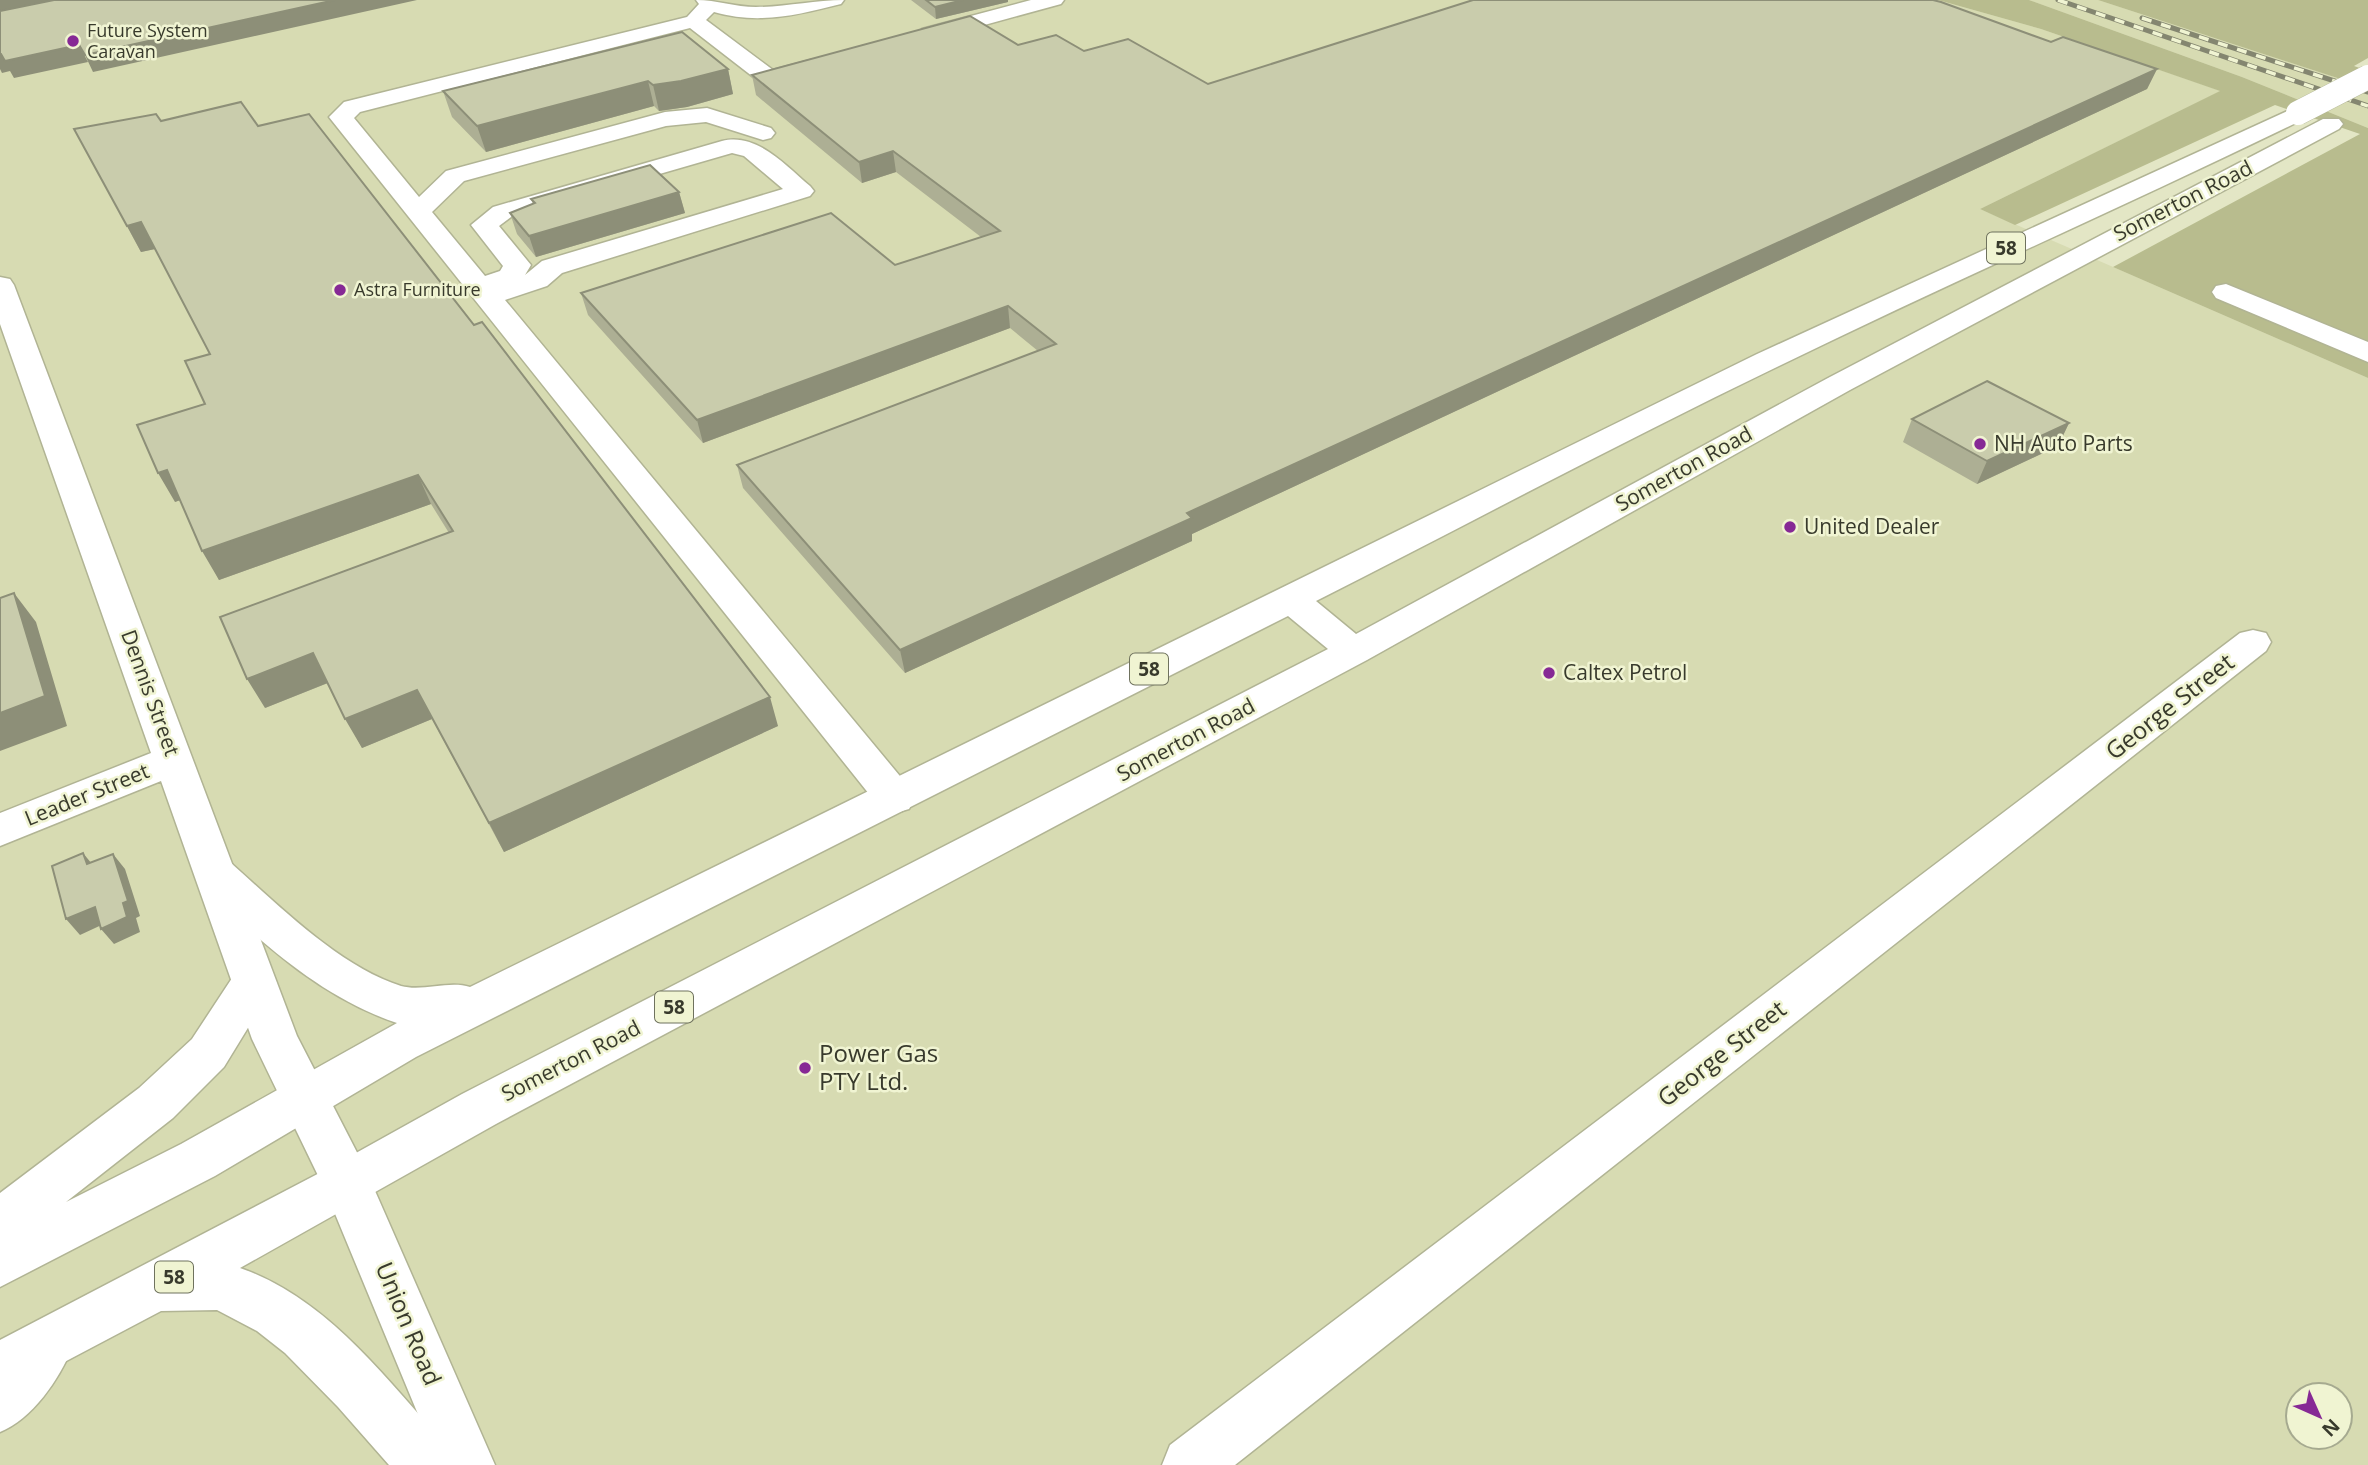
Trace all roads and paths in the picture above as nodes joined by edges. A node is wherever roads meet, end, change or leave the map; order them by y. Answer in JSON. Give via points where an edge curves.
{"nodes":[{"id":1,"x":834,"y":0,"type":"edge"},
{"id":2,"x":1054,"y":0,"type":"edge"},
{"id":3,"x":710,"y":13,"type":"edge"},
{"id":4,"x":768,"y":15,"type":"junction"},
{"id":5,"x":911,"y":39,"type":"edge"},
{"id":6,"x":834,"y":60,"type":"edge"},
{"id":7,"x":2368,"y":77,"type":"edge"},
{"id":8,"x":2356,"y":111,"type":"dead end"},
{"id":9,"x":763,"y":134,"type":"dead end"},
{"id":10,"x":732,"y":146,"type":"junction"},
{"id":11,"x":409,"y":174,"type":"junction"},
{"id":12,"x":455,"y":176,"type":"junction"},
{"id":13,"x":418,"y":212,"type":"junction"},
{"id":14,"x":484,"y":225,"type":"junction"},
{"id":15,"x":0,"y":285,"type":"edge"},
{"id":16,"x":483,"y":292,"type":"junction"},
{"id":17,"x":2226,"y":292,"type":"dead end"},
{"id":18,"x":2368,"y":353,"type":"edge"},
{"id":19,"x":1289,"y":598,"type":"junction"},
{"id":20,"x":2253,"y":642,"type":"dead end"},
{"id":21,"x":1354,"y":651,"type":"junction"},
{"id":22,"x":175,"y":760,"type":"junction"},
{"id":23,"x":895,"y":798,"type":"junction"},
{"id":24,"x":0,"y":830,"type":"edge"},
{"id":25,"x":216,"y":875,"type":"junction"},
{"id":26,"x":254,"y":982,"type":"junction"},
{"id":27,"x":482,"y":1003,"type":"junction"},
{"id":28,"x":304,"y":1099,"type":"junction"},
{"id":29,"x":347,"y":1184,"type":"junction"},
{"id":30,"x":0,"y":1223,"type":"edge"},
{"id":31,"x":0,"y":1262,"type":"edge"},
{"id":32,"x":155,"y":1286,"type":"junction"},
{"id":33,"x":48,"y":1343,"type":"junction"},
{"id":34,"x":0,"y":1369,"type":"edge"},
{"id":35,"x":0,"y":1405,"type":"edge"},
{"id":36,"x":426,"y":1465,"type":"edge"},
{"id":37,"x":467,"y":1465,"type":"edge"},
{"id":38,"x":1190,"y":1465,"type":"edge"}],
"edges":[{"from":1,"to":4,"type":"main road"},
{"from":2,"to":5,"type":"main road"},
{"from":3,"to":4,"type":"main road"},
{"from":3,"to":4,"type":"main road"},
{"from":3,"to":6,"type":"main road","via":[[769,78]]},
{"from":3,"to":11,"type":"main road","via":[[352,107],[341,117]]},
{"from":7,"to":19,"type":"main road","name":"Somerton Road","number":"58","bridge":true,"via":[[2143,188],[1767,360]]},
{"from":8,"to":21,"type":"main road","name":"Somerton Road","number":"58","via":[[1839,384]]},
{"from":9,"to":12,"type":"main road","via":[[707,115],[665,119]]},
{"from":10,"to":14,"type":"main road","via":[[502,212]]},
{"from":10,"to":14,"type":"main road","via":[[679,138],[483,195]]},
{"from":10,"to":16,"type":"main road","via":[[752,151],[801,191],[552,267],[537,280]]},
{"from":11,"to":12,"type":"main road"},
{"from":11,"to":13,"type":"main road"},
{"from":12,"to":13,"type":"main road"},
{"from":13,"to":16,"type":"main road"},
{"from":14,"to":16,"type":"main road","via":[[517,265],[511,276]]},
{"from":15,"to":22,"type":"main road","name":"Dennis Street"},
{"from":16,"to":23,"type":"main road"},
{"from":17,"to":18,"type":"main road"},
{"from":19,"to":21,"type":"main road"},
{"from":19,"to":23,"type":"main road","name":"Somerton Road","number":"58"},
{"from":20,"to":38,"type":"main road","name":"George Street"},
{"from":21,"to":29,"type":"main road","name":"Somerton Road","number":"58","via":[[479,1109]]},
{"from":22,"to":24,"type":"main road","name":"Leader Street"},
{"from":22,"to":25,"type":"main road","name":"Dennis Street"},
{"from":23,"to":27,"type":"main road","name":"Somerton Road","number":"58"},
{"from":25,"to":26,"type":"main road","name":"Dennis Street"},
{"from":25,"to":27,"type":"main road","via":[[293,944],[373,996],[406,1006]]},
{"from":26,"to":28,"type":"main road","name":"Dennis Street"},
{"from":26,"to":30,"type":"main road","via":[[208,1053],[164,1095]]},
{"from":27,"to":28,"type":"main road","name":"Somerton Road","number":"58","via":[[401,1042]]},
{"from":28,"to":29,"type":"main road","name":"Union Road"},
{"from":28,"to":31,"type":"main road","name":"Somerton Road","number":"58","via":[[198,1160]]},
{"from":29,"to":32,"type":"main road","name":"Somerton Road","number":"58"},
{"from":29,"to":37,"type":"main road","name":"Union Road"},
{"from":32,"to":33,"type":"main road","name":"Somerton Road","number":"58"},
{"from":32,"to":36,"type":"main road","via":[[214,1285],[252,1296],[316,1345]]},
{"from":33,"to":34,"type":"main road","name":"Somerton Road","number":"58"},
{"from":33,"to":35,"type":"main road"}]}
